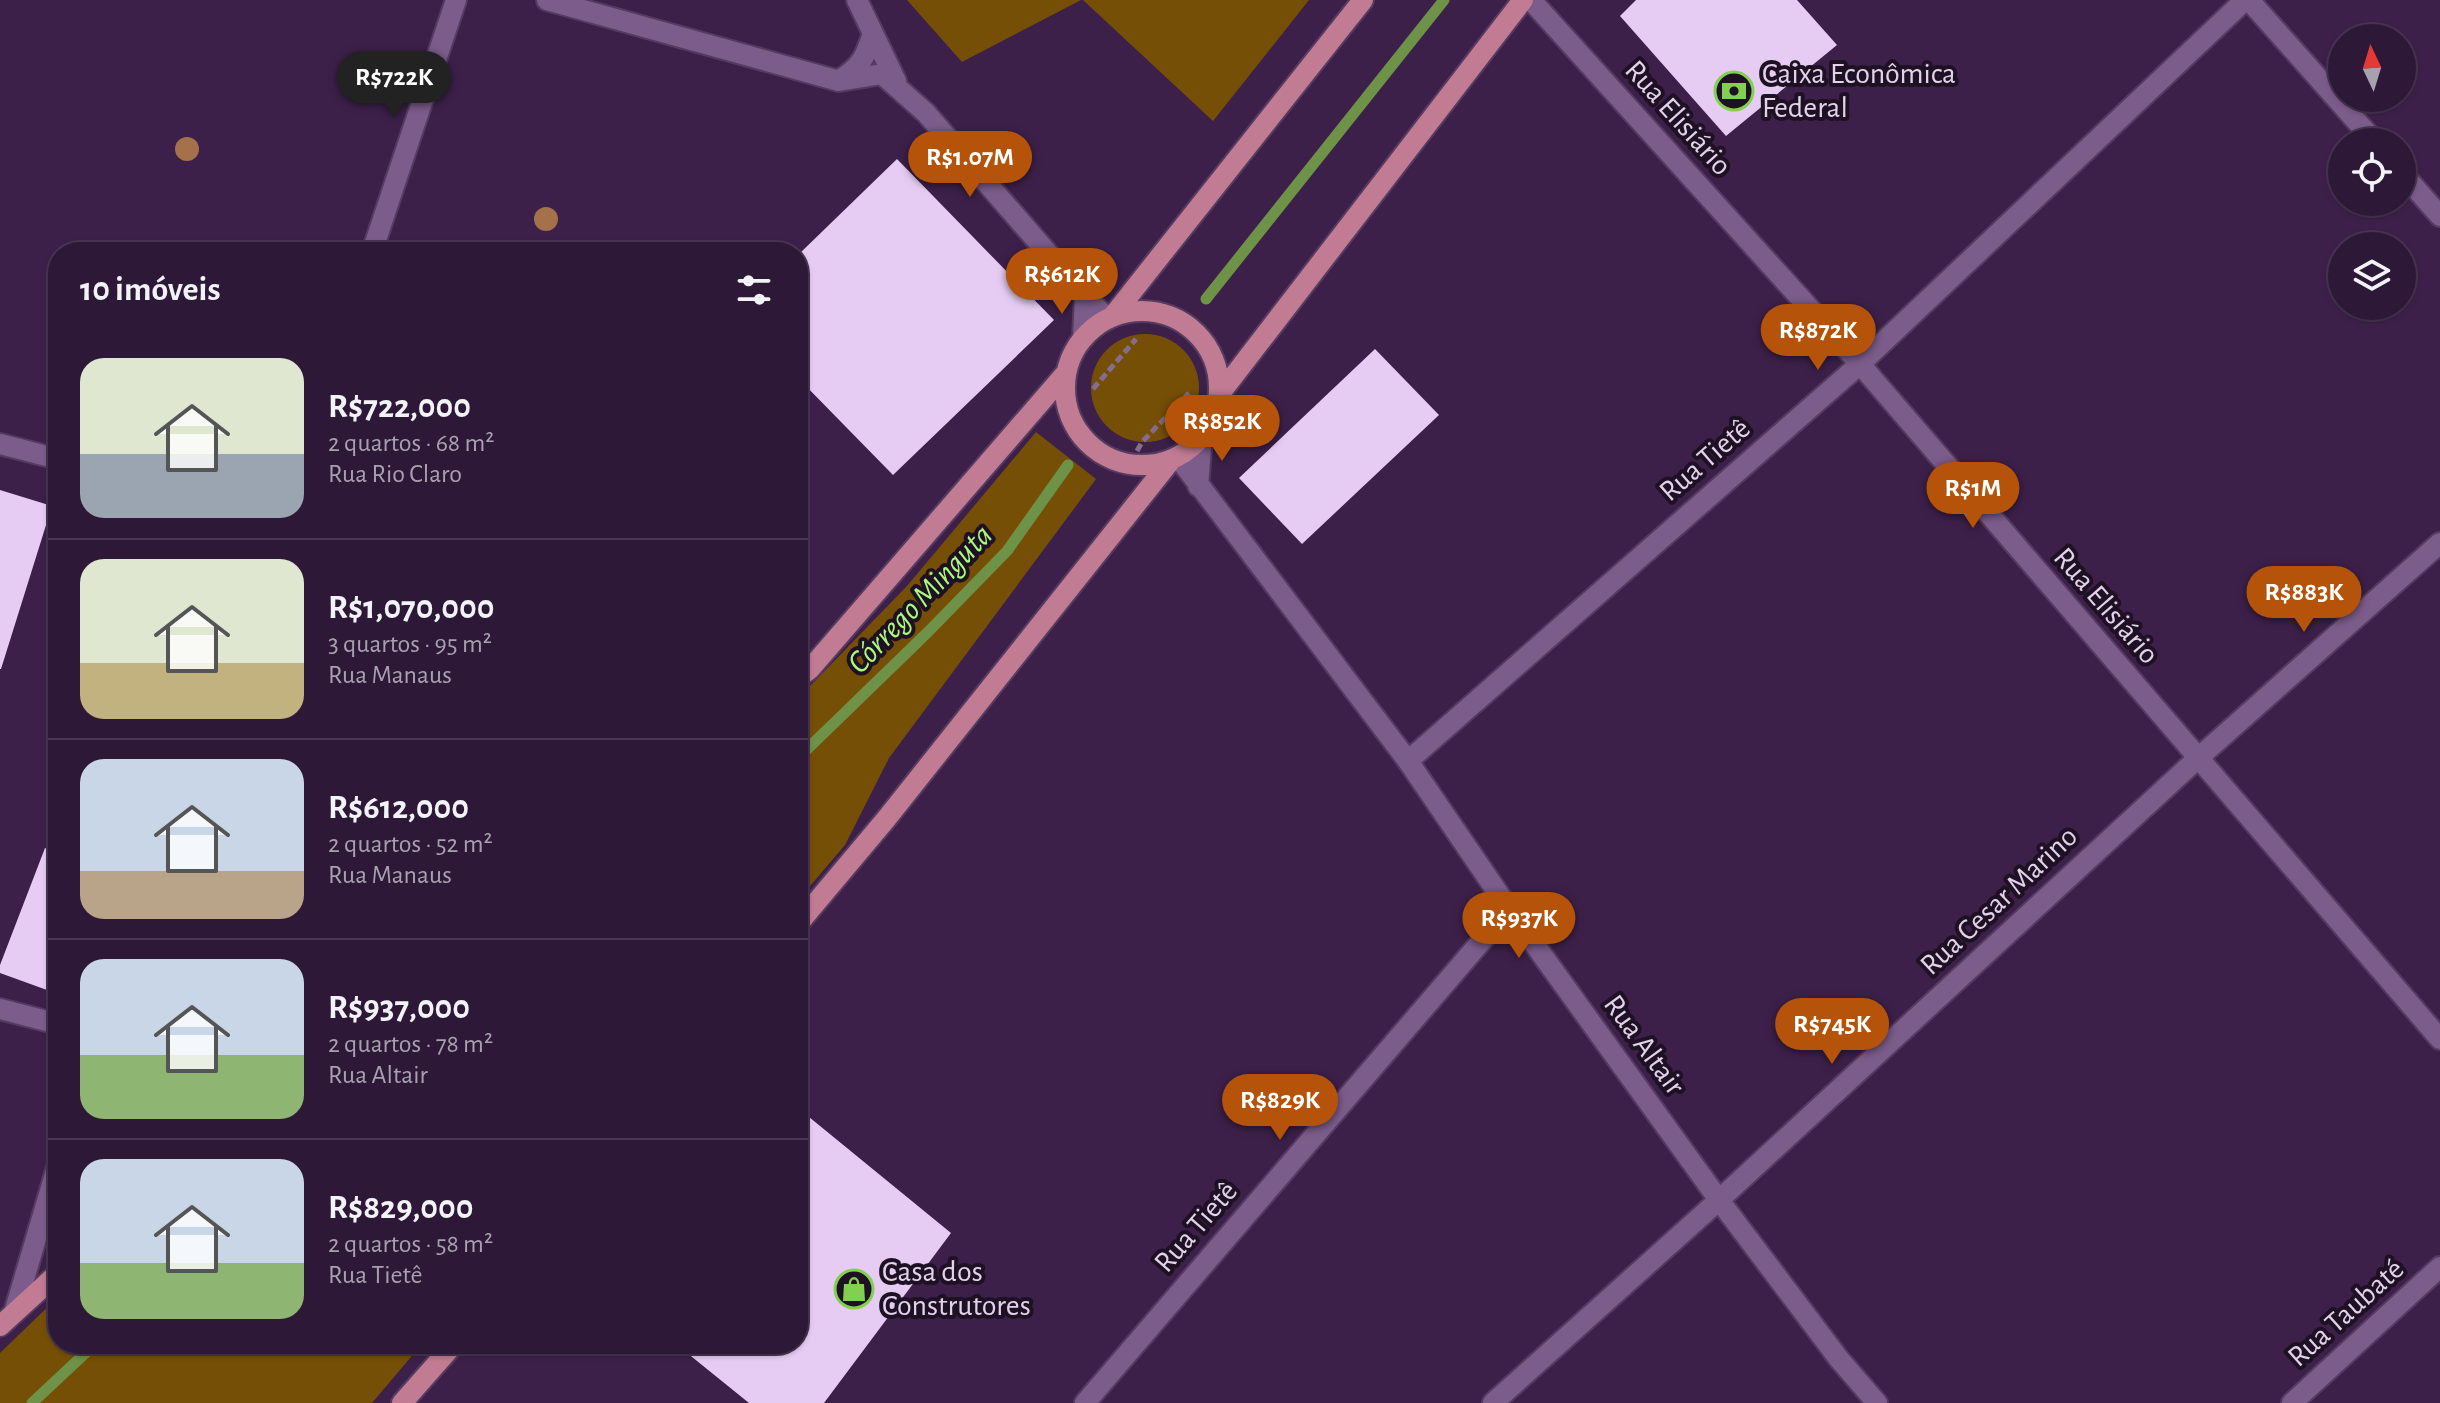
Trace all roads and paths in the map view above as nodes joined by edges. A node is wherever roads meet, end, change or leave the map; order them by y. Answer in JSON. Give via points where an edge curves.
{"nodes":[{"id":1,"x":456,"y":0,"type":"edge"},
{"id":2,"x":547,"y":0,"type":"edge"},
{"id":3,"x":857,"y":0,"type":"edge"},
{"id":4,"x":1363,"y":0,"type":"edge"},
{"id":5,"x":1523,"y":0,"type":"edge"},
{"id":6,"x":1531,"y":0,"type":"edge"},
{"id":7,"x":2247,"y":0,"type":"edge"},
{"id":8,"x":873,"y":33,"type":"junction"},
{"id":9,"x":882,"y":74,"type":"junction"},
{"id":10,"x":839,"y":81,"type":"junction"},
{"id":11,"x":2362,"y":128,"type":"edge"},
{"id":12,"x":2416,"y":189,"type":"edge"},
{"id":13,"x":2440,"y":216,"type":"edge"},
{"id":14,"x":375,"y":242,"type":"edge"},
{"id":15,"x":1085,"y":296,"type":"junction"},
{"id":16,"x":1110,"y":318,"type":"junction"},
{"id":17,"x":1141,"y":333,"type":"dead end"},
{"id":18,"x":1083,"y":338,"type":"junction"},
{"id":19,"x":1860,"y":364,"type":"junction"},
{"id":20,"x":1065,"y":374,"type":"junction"},
{"id":21,"x":1090,"y":392,"type":"dead end"},
{"id":22,"x":1190,"y":392,"type":"dead end"},
{"id":23,"x":1219,"y":395,"type":"junction"},
{"id":24,"x":1202,"y":436,"type":"junction"},
{"id":25,"x":1142,"y":442,"type":"dead end"},
{"id":26,"x":0,"y":444,"type":"edge"},
{"id":27,"x":48,"y":456,"type":"edge"},
{"id":28,"x":1175,"y":458,"type":"junction"},
{"id":29,"x":1198,"y":486,"type":"junction"},
{"id":30,"x":2440,"y":543,"type":"edge"},
{"id":31,"x":808,"y":670,"type":"edge"},
{"id":32,"x":2197,"y":759,"type":"junction"},
{"id":33,"x":1408,"y":761,"type":"junction"},
{"id":34,"x":1509,"y":909,"type":"junction"},
{"id":35,"x":808,"y":912,"type":"edge"},
{"id":36,"x":0,"y":1009,"type":"edge"},
{"id":37,"x":48,"y":1021,"type":"edge"},
{"id":38,"x":2440,"y":1039,"type":"edge"},
{"id":39,"x":48,"y":1195,"type":"edge"},
{"id":40,"x":1719,"y":1200,"type":"junction"},
{"id":41,"x":2440,"y":1267,"type":"edge"},
{"id":42,"x":48,"y":1282,"type":"edge"},
{"id":43,"x":7,"y":1320,"type":"edge"},
{"id":44,"x":445,"y":1354,"type":"edge"},
{"id":45,"x":402,"y":1403,"type":"edge"},
{"id":46,"x":1085,"y":1403,"type":"edge"},
{"id":47,"x":1493,"y":1403,"type":"edge"},
{"id":48,"x":1877,"y":1403,"type":"edge"},
{"id":49,"x":2292,"y":1403,"type":"edge"}],
"edges":[{"from":1,"to":14,"type":"street"},
{"from":2,"to":10,"type":"street"},
{"from":3,"to":8,"type":"street"},
{"from":4,"to":16,"type":"main road"},
{"from":5,"to":23,"type":"main road"},
{"from":6,"to":19,"type":"street","name":"Rua Elisiário"},
{"from":7,"to":11,"type":"street"},
{"from":7,"to":19,"type":"street","name":"Rua Tietê"},
{"from":8,"to":9,"type":"street","via":[[896,81]]},
{"from":8,"to":10,"type":"street","via":[[857,69]]},
{"from":9,"to":10,"type":"street"},
{"from":9,"to":15,"type":"street","via":[[926,113]]},
{"from":12,"to":13,"type":"street"},
{"from":15,"to":16,"type":"street"},
{"from":15,"to":18,"type":"street"},
{"from":16,"to":18,"type":"main road"},
{"from":16,"to":23,"type":"main road","via":[[1147,311],[1185,323],[1212,354]]},
{"from":17,"to":21,"type":"path"},
{"from":18,"to":20,"type":"main road"},
{"from":19,"to":32,"type":"street","name":"Rua Elisiário"},
{"from":19,"to":33,"type":"street","name":"Rua Tietê"},
{"from":20,"to":28,"type":"main road","via":[[1067,409],[1087,444],[1122,463],[1141,466]]},
{"from":20,"to":31,"type":"main road"},
{"from":22,"to":25,"type":"path"},
{"from":23,"to":24,"type":"main road"},
{"from":24,"to":28,"type":"main road"},
{"from":24,"to":29,"type":"street"},
{"from":26,"to":27,"type":"street"},
{"from":28,"to":29,"type":"street","name":"Rua Altair"},
{"from":28,"to":35,"type":"main road"},
{"from":29,"to":33,"type":"street","name":"Rua Altair"},
{"from":30,"to":32,"type":"street","name":"Rua Cesar Marino"},
{"from":32,"to":38,"type":"street","name":"Rua Elisiário"},
{"from":32,"to":40,"type":"street","name":"Rua Cesar Marino"},
{"from":33,"to":34,"type":"street","name":"Rua Altair"},
{"from":34,"to":40,"type":"street","name":"Rua Altair"},
{"from":34,"to":46,"type":"street","name":"Rua Tietê"},
{"from":36,"to":37,"type":"street"},
{"from":39,"to":43,"type":"street"},
{"from":40,"to":47,"type":"street","name":"Rua Cesar Marino"},
{"from":40,"to":48,"type":"street","name":"Rua Altair"},
{"from":41,"to":49,"type":"street","name":"Rua Taubaté"},
{"from":42,"to":43,"type":"main road"},
{"from":44,"to":45,"type":"main road"}]}
